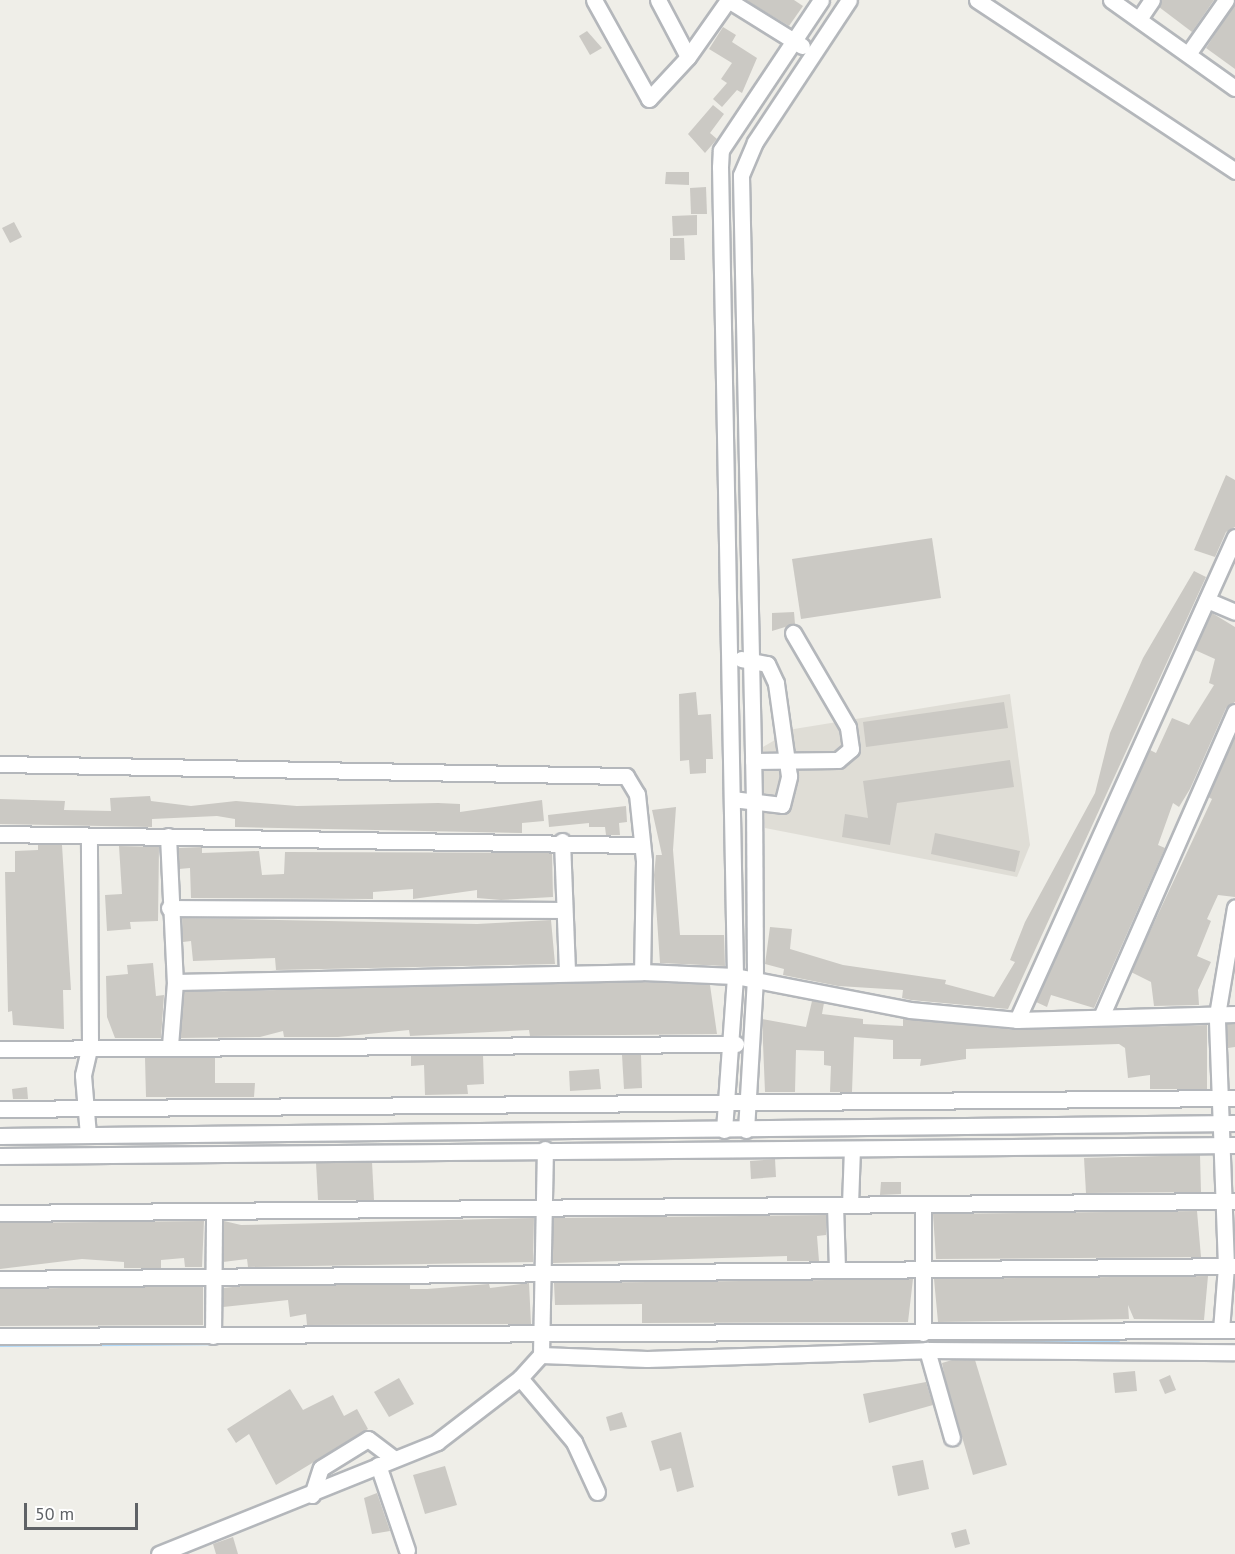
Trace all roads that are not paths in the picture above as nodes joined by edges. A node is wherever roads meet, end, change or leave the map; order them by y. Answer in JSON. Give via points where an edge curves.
{"nodes":[{"id":1,"x":594,"y":0,"type":"edge"},
{"id":2,"x":658,"y":0,"type":"edge"},
{"id":3,"x":728,"y":0,"type":"edge"},
{"id":4,"x":821,"y":0,"type":"edge"},
{"id":5,"x":849,"y":0,"type":"edge"},
{"id":6,"x":977,"y":0,"type":"edge"},
{"id":7,"x":1111,"y":0,"type":"edge"},
{"id":8,"x":1152,"y":0,"type":"edge"},
{"id":9,"x":1226,"y":0,"type":"edge"},
{"id":10,"x":1139,"y":19,"type":"junction"},
{"id":11,"x":794,"y":40,"type":"junction"},
{"id":12,"x":813,"y":52,"type":"junction"},
{"id":13,"x":1188,"y":54,"type":"junction"},
{"id":14,"x":688,"y":57,"type":"junction"},
{"id":15,"x":1235,"y":88,"type":"edge"},
{"id":16,"x":1235,"y":171,"type":"edge"},
{"id":17,"x":726,"y":378,"type":"junction"},
{"id":18,"x":747,"y":378,"type":"junction"},
{"id":19,"x":1235,"y":537,"type":"edge"},
{"id":20,"x":1207,"y":600,"type":"junction"},
{"id":21,"x":1235,"y":612,"type":"edge"},
{"id":22,"x":793,"y":633,"type":"dead end"},
{"id":23,"x":729,"y":657,"type":"junction"},
{"id":24,"x":751,"y":660,"type":"junction"},
{"id":25,"x":1235,"y":712,"type":"edge"},
{"id":26,"x":753,"y":761,"type":"junction"},
{"id":27,"x":788,"y":761,"type":"junction"},
{"id":28,"x":0,"y":764,"type":"edge"},
{"id":29,"x":732,"y":799,"type":"junction"},
{"id":30,"x":754,"y":802,"type":"junction"},
{"id":31,"x":0,"y":834,"type":"edge"},
{"id":32,"x":168,"y":836,"type":"junction"},
{"id":33,"x":89,"y":837,"type":"junction"},
{"id":34,"x":562,"y":841,"type":"junction"},
{"id":35,"x":639,"y":845,"type":"junction"},
{"id":36,"x":1235,"y":907,"type":"edge"},
{"id":37,"x":169,"y":908,"type":"junction"},
{"id":38,"x":562,"y":910,"type":"junction"},
{"id":39,"x":567,"y":971,"type":"junction"},
{"id":40,"x":642,"y":972,"type":"junction"},
{"id":41,"x":735,"y":976,"type":"junction"},
{"id":42,"x":755,"y":979,"type":"junction"},
{"id":43,"x":175,"y":982,"type":"junction"},
{"id":44,"x":1235,"y":1014,"type":"edge"},
{"id":45,"x":1216,"y":1015,"type":"junction"},
{"id":46,"x":1101,"y":1017,"type":"junction"},
{"id":47,"x":1017,"y":1020,"type":"junction"},
{"id":48,"x":748,"y":1043,"type":"junction"},
{"id":49,"x":90,"y":1044,"type":"junction"},
{"id":50,"x":726,"y":1045,"type":"junction"},
{"id":51,"x":170,"y":1046,"type":"junction"},
{"id":52,"x":0,"y":1049,"type":"edge"},
{"id":53,"x":1218,"y":1098,"type":"junction"},
{"id":54,"x":1235,"y":1098,"type":"edge"},
{"id":55,"x":747,"y":1103,"type":"junction"},
{"id":56,"x":725,"y":1104,"type":"junction"},
{"id":57,"x":0,"y":1109,"type":"edge"},
{"id":58,"x":84,"y":1109,"type":"junction"},
{"id":59,"x":1235,"y":1123,"type":"edge"},
{"id":60,"x":1219,"y":1124,"type":"junction"},
{"id":61,"x":724,"y":1130,"type":"junction"},
{"id":62,"x":746,"y":1130,"type":"junction"},
{"id":63,"x":88,"y":1135,"type":"junction"},
{"id":64,"x":0,"y":1136,"type":"edge"},
{"id":65,"x":1218,"y":1145,"type":"junction"},
{"id":66,"x":1235,"y":1145,"type":"edge"},
{"id":67,"x":545,"y":1149,"type":"junction"},
{"id":68,"x":852,"y":1149,"type":"junction"},
{"id":69,"x":0,"y":1156,"type":"edge"},
{"id":70,"x":1228,"y":1201,"type":"edge"},
{"id":71,"x":842,"y":1205,"type":"junction"},
{"id":72,"x":923,"y":1208,"type":"junction"},
{"id":73,"x":542,"y":1209,"type":"junction"},
{"id":74,"x":0,"y":1213,"type":"edge"},
{"id":75,"x":214,"y":1213,"type":"junction"},
{"id":76,"x":1231,"y":1266,"type":"edge"},
{"id":77,"x":924,"y":1268,"type":"junction"},
{"id":78,"x":837,"y":1269,"type":"junction"},
{"id":79,"x":544,"y":1273,"type":"junction"},
{"id":80,"x":213,"y":1276,"type":"junction"},
{"id":81,"x":0,"y":1279,"type":"edge"},
{"id":82,"x":1228,"y":1330,"type":"edge"},
{"id":83,"x":923,"y":1333,"type":"junction"},
{"id":84,"x":0,"y":1336,"type":"edge"},
{"id":85,"x":213,"y":1336,"type":"junction"},
{"id":86,"x":541,"y":1336,"type":"junction"},
{"id":87,"x":927,"y":1350,"type":"junction"},
{"id":88,"x":1235,"y":1352,"type":"edge"},
{"id":89,"x":541,"y":1355,"type":"junction"},
{"id":90,"x":520,"y":1377,"type":"junction"},
{"id":91,"x":952,"y":1438,"type":"dead end"},
{"id":92,"x":393,"y":1458,"type":"junction"},
{"id":93,"x":378,"y":1465,"type":"junction"},
{"id":94,"x":597,"y":1492,"type":"dead end"},
{"id":95,"x":312,"y":1495,"type":"junction"},
{"id":96,"x":407,"y":1550,"type":"dead end"},
{"id":97,"x":159,"y":1554,"type":"edge"}],
"edges":[{"from":1,"to":14,"type":"street","via":[[649,99]]},
{"from":2,"to":14,"type":"street"},
{"from":3,"to":11,"type":"street"},
{"from":3,"to":14,"type":"street"},
{"from":4,"to":11,"type":"street"},
{"from":5,"to":12,"type":"street"},
{"from":6,"to":16,"type":"street"},
{"from":7,"to":10,"type":"street"},
{"from":8,"to":10,"type":"street"},
{"from":9,"to":13,"type":"street"},
{"from":10,"to":13,"type":"street"},
{"from":11,"to":12,"type":"street"},
{"from":11,"to":17,"type":"street","via":[[721,150]]},
{"from":12,"to":18,"type":"street","via":[[755,142],[741,175]]},
{"from":13,"to":15,"type":"street"},
{"from":17,"to":18,"type":"street"},
{"from":17,"to":23,"type":"street"},
{"from":18,"to":24,"type":"street"},
{"from":19,"to":20,"type":"street"},
{"from":20,"to":21,"type":"street"},
{"from":20,"to":47,"type":"street"},
{"from":22,"to":27,"type":"street","via":[[851,738],[847,756],[838,760]]},
{"from":23,"to":24,"type":"street"},
{"from":23,"to":29,"type":"street"},
{"from":24,"to":26,"type":"street"},
{"from":24,"to":27,"type":"street","via":[[767,664],[780,694]]},
{"from":25,"to":46,"type":"street"},
{"from":26,"to":27,"type":"street"},
{"from":26,"to":30,"type":"street"},
{"from":27,"to":30,"type":"street","via":[[787,801],[782,805]]},
{"from":28,"to":35,"type":"street","via":[[615,773],[636,787]]},
{"from":29,"to":30,"type":"street"},
{"from":29,"to":41,"type":"street"},
{"from":30,"to":42,"type":"street"},
{"from":31,"to":33,"type":"street"},
{"from":32,"to":33,"type":"street"},
{"from":32,"to":34,"type":"street"},
{"from":32,"to":37,"type":"street"},
{"from":33,"to":49,"type":"street"},
{"from":34,"to":35,"type":"street"},
{"from":34,"to":38,"type":"street"},
{"from":35,"to":40,"type":"street","via":[[644,861]]},
{"from":36,"to":45,"type":"street"},
{"from":37,"to":38,"type":"street"},
{"from":37,"to":43,"type":"street"},
{"from":38,"to":39,"type":"street"},
{"from":39,"to":40,"type":"street"},
{"from":39,"to":43,"type":"street"},
{"from":40,"to":41,"type":"street"},
{"from":41,"to":42,"type":"street"},
{"from":41,"to":50,"type":"street"},
{"from":42,"to":47,"type":"street","via":[[910,1010]]},
{"from":42,"to":48,"type":"street"},
{"from":43,"to":51,"type":"street"},
{"from":44,"to":45,"type":"street"},
{"from":45,"to":46,"type":"street"},
{"from":45,"to":53,"type":"street"},
{"from":46,"to":47,"type":"street"},
{"from":48,"to":50,"type":"street"},
{"from":48,"to":55,"type":"street"},
{"from":49,"to":51,"type":"street"},
{"from":49,"to":52,"type":"street"},
{"from":49,"to":58,"type":"street","via":[[84,1058]]},
{"from":50,"to":51,"type":"street"},
{"from":50,"to":56,"type":"street"},
{"from":53,"to":54,"type":"street"},
{"from":53,"to":55,"type":"street"},
{"from":53,"to":60,"type":"street"},
{"from":55,"to":56,"type":"street"},
{"from":55,"to":62,"type":"street"},
{"from":56,"to":58,"type":"street"},
{"from":56,"to":61,"type":"street"},
{"from":57,"to":58,"type":"street"},
{"from":58,"to":63,"type":"street"},
{"from":59,"to":60,"type":"street"},
{"from":60,"to":62,"type":"street"},
{"from":60,"to":65,"type":"street"},
{"from":61,"to":62,"type":"street"},
{"from":61,"to":63,"type":"street"},
{"from":63,"to":64,"type":"street"},
{"from":65,"to":66,"type":"street"},
{"from":65,"to":68,"type":"street"},
{"from":65,"to":70,"type":"street"},
{"from":67,"to":68,"type":"street"},
{"from":67,"to":69,"type":"street"},
{"from":67,"to":73,"type":"street"},
{"from":68,"to":71,"type":"street"},
{"from":70,"to":72,"type":"street"},
{"from":70,"to":76,"type":"street"},
{"from":71,"to":72,"type":"street"},
{"from":71,"to":73,"type":"street"},
{"from":71,"to":78,"type":"street"},
{"from":72,"to":77,"type":"street"},
{"from":73,"to":75,"type":"street"},
{"from":73,"to":79,"type":"street"},
{"from":74,"to":75,"type":"street"},
{"from":75,"to":80,"type":"street"},
{"from":76,"to":77,"type":"street"},
{"from":76,"to":82,"type":"street"},
{"from":77,"to":78,"type":"street"},
{"from":77,"to":83,"type":"street"},
{"from":78,"to":79,"type":"street"},
{"from":79,"to":80,"type":"street"},
{"from":79,"to":86,"type":"street"},
{"from":80,"to":81,"type":"street"},
{"from":80,"to":85,"type":"street"},
{"from":82,"to":83,"type":"street"},
{"from":83,"to":86,"type":"street"},
{"from":84,"to":85,"type":"street"},
{"from":85,"to":86,"type":"street"},
{"from":86,"to":89,"type":"street"},
{"from":87,"to":88,"type":"street"},
{"from":87,"to":89,"type":"street","via":[[647,1359]]},
{"from":87,"to":91,"type":"street"},
{"from":89,"to":90,"type":"street"},
{"from":90,"to":92,"type":"street","via":[[448,1436]]},
{"from":90,"to":94,"type":"street","via":[[574,1442]]},
{"from":92,"to":93,"type":"street"},
{"from":92,"to":95,"type":"street","via":[[368,1439],[321,1468]]},
{"from":93,"to":95,"type":"street"},
{"from":93,"to":96,"type":"street"},
{"from":95,"to":97,"type":"street"}]}
